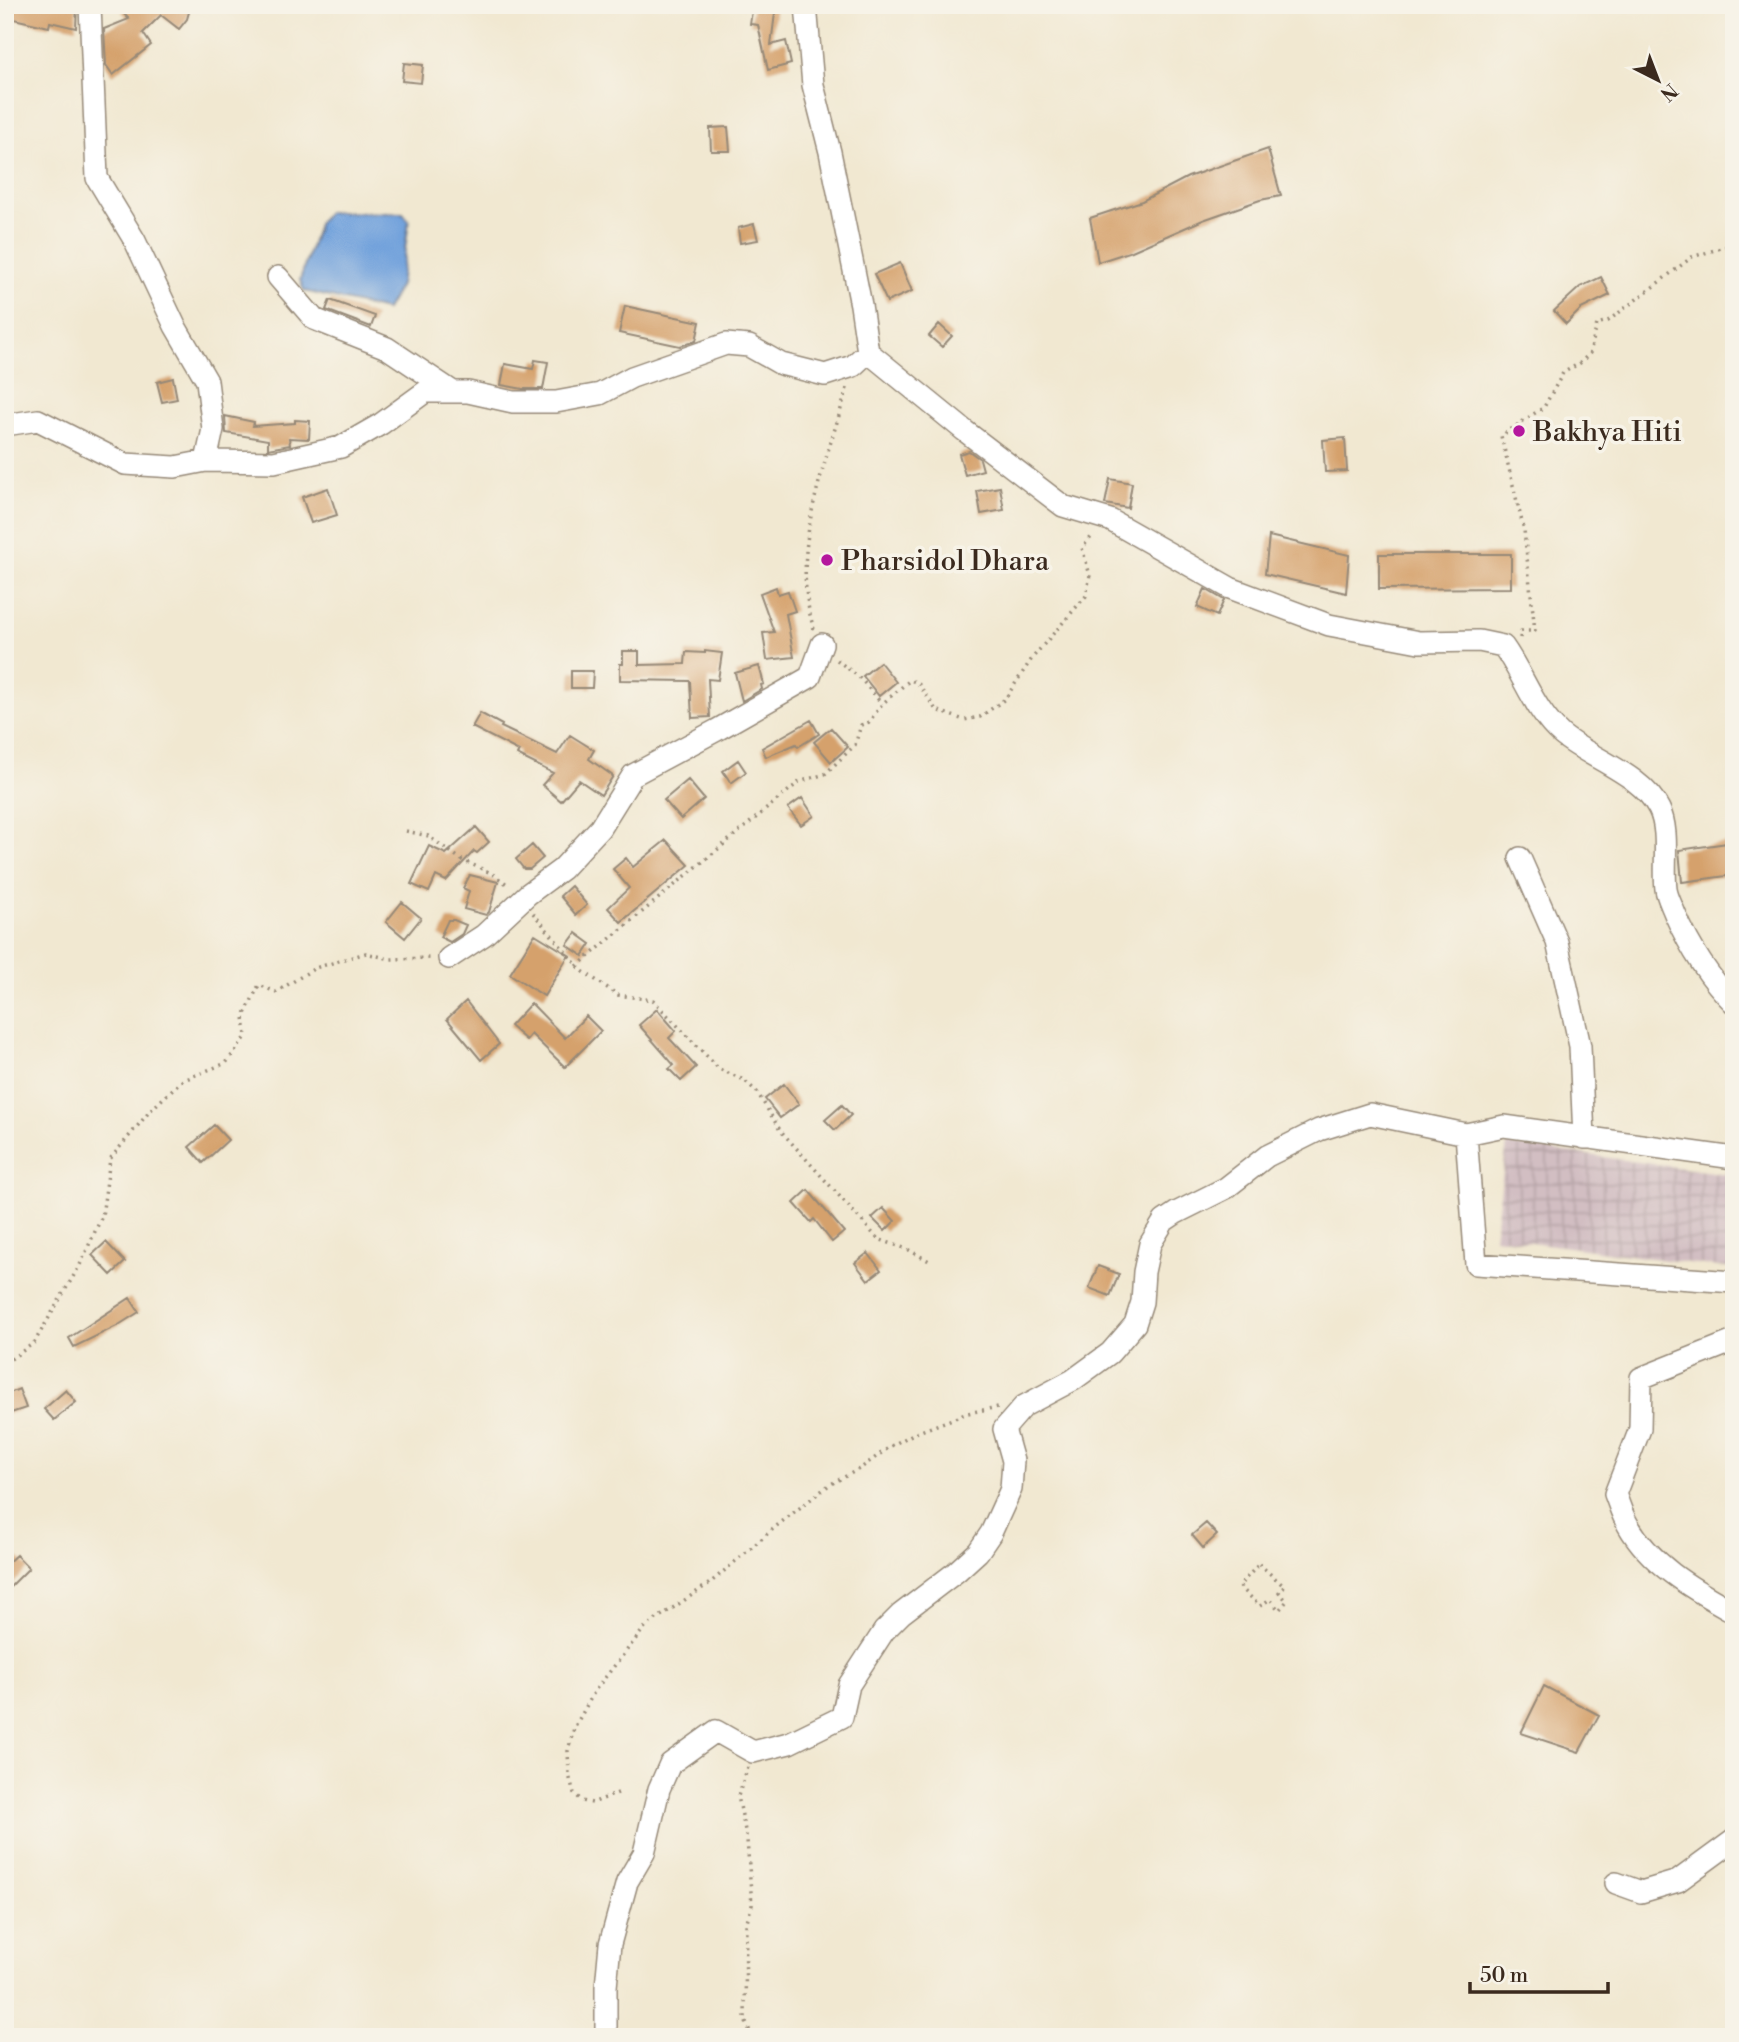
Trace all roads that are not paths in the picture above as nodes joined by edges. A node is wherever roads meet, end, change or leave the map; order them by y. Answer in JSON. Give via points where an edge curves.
{"nodes":[{"id":1,"x":90,"y":5,"type":"edge"},
{"id":2,"x":806,"y":5,"type":"edge"},
{"id":3,"x":278,"y":277,"type":"dead end"},
{"id":4,"x":860,"y":359,"type":"junction"},
{"id":5,"x":453,"y":392,"type":"junction"},
{"id":6,"x":5,"y":425,"type":"edge"},
{"id":7,"x":206,"y":461,"type":"junction"},
{"id":8,"x":822,"y":644,"type":"road end"},
{"id":9,"x":1520,"y":858,"type":"dead end"},
{"id":10,"x":449,"y":958,"type":"road end"},
{"id":11,"x":1734,"y":1003,"type":"edge"},
{"id":12,"x":1466,"y":1134,"type":"junction"},
{"id":13,"x":1584,"y":1138,"type":"junction"},
{"id":14,"x":1734,"y":1158,"type":"edge"},
{"id":15,"x":1734,"y":1282,"type":"edge"},
{"id":16,"x":1734,"y":1341,"type":"edge"},
{"id":17,"x":1734,"y":1609,"type":"edge"},
{"id":18,"x":1734,"y":1840,"type":"edge"},
{"id":19,"x":1616,"y":1883,"type":"dead end"},
{"id":20,"x":606,"y":2037,"type":"edge"}],
"edges":[{"from":1,"to":7,"type":"street","via":[[97,178],[207,381],[213,429]]},
{"from":2,"to":4,"type":"street","via":[[813,85],[861,304]]},
{"from":3,"to":5,"type":"street","via":[[314,319],[387,348]]},
{"from":4,"to":5,"type":"street","via":[[825,374],[781,364],[749,346],[726,344],[632,377],[600,394],[567,400],[513,402]]},
{"from":4,"to":11,"type":"street","via":[[1063,506],[1110,520],[1230,588],[1329,625],[1419,642],[1479,641],[1503,646],[1541,713],[1563,735],[1644,788],[1660,810],[1666,891],[1689,946]]},
{"from":5,"to":7,"type":"street","via":[[425,391],[341,447],[274,462]]},
{"from":6,"to":7,"type":"street","via":[[38,420],[125,464],[175,467]]},
{"from":8,"to":10,"type":"street","via":[[810,677],[633,775],[600,828],[562,869],[484,935]]},
{"from":9,"to":13,"type":"street","via":[[1557,942],[1563,968],[1580,1046]]},
{"from":12,"to":13,"type":"street","via":[[1504,1126]]},
{"from":12,"to":15,"type":"street","via":[[1476,1264]]},
{"from":12,"to":20,"type":"street","via":[[1370,1114],[1319,1130],[1267,1156],[1226,1188],[1164,1221],[1150,1244],[1135,1324],[1110,1353],[1073,1380],[1024,1406],[1004,1429],[1013,1461],[1011,1489],[996,1523],[978,1552],[884,1631],[849,1685],[842,1717],[789,1743],[753,1752],[716,1731],[670,1764],[610,1944]]},
{"from":13,"to":14,"type":"street"},
{"from":16,"to":17,"type":"street","via":[[1642,1378],[1640,1429],[1615,1494],[1627,1524],[1645,1548],[1692,1589]]},
{"from":18,"to":19,"type":"street","via":[[1678,1881],[1641,1892]]}]}
